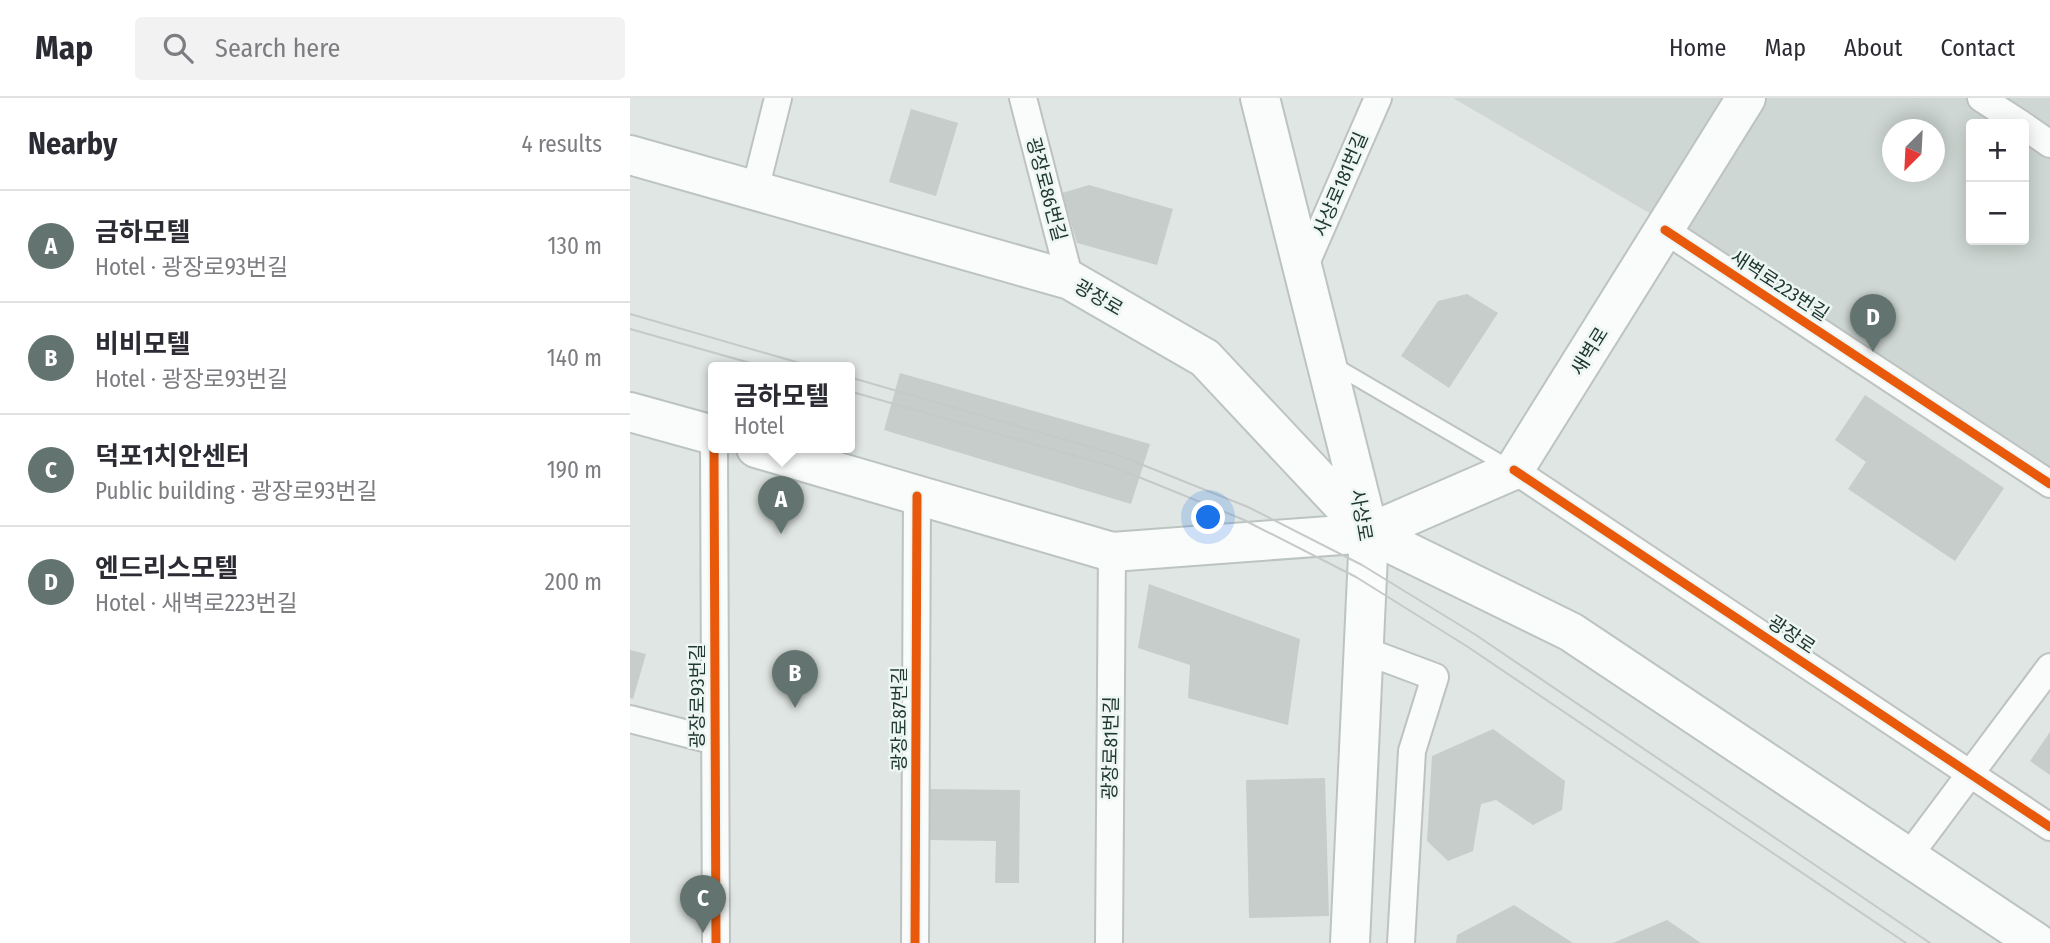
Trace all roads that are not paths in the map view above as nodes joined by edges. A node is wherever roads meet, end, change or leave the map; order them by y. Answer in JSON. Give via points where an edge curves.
{"nodes":[{"id":1,"x":778,"y":98,"type":"edge"},
{"id":2,"x":1023,"y":98,"type":"edge"},
{"id":3,"x":1260,"y":98,"type":"edge"},
{"id":4,"x":1378,"y":98,"type":"edge"},
{"id":5,"x":1746,"y":98,"type":"edge"},
{"id":6,"x":1981,"y":98,"type":"edge"},
{"id":7,"x":2013,"y":119,"type":"edge"},
{"id":8,"x":2029,"y":130,"type":"edge"},
{"id":9,"x":2050,"y":144,"type":"edge"},
{"id":10,"x":630,"y":155,"type":"edge"},
{"id":11,"x":755,"y":190,"type":"junction"},
{"id":12,"x":1665,"y":230,"type":"junction"},
{"id":13,"x":1303,"y":270,"type":"junction"},
{"id":14,"x":1070,"y":281,"type":"junction"},
{"id":15,"x":1325,"y":360,"type":"junction"},
{"id":16,"x":630,"y":412,"type":"edge"},
{"id":17,"x":708,"y":434,"type":"edge"},
{"id":18,"x":714,"y":453,"type":"edge"},
{"id":19,"x":773,"y":453,"type":"edge"},
{"id":20,"x":1514,"y":470,"type":"junction"},
{"id":21,"x":2050,"y":484,"type":"edge"},
{"id":22,"x":917,"y":496,"type":"junction"},
{"id":23,"x":1369,"y":533,"type":"junction"},
{"id":24,"x":1112,"y":552,"type":"junction"},
{"id":25,"x":1363,"y":650,"type":"junction"},
{"id":26,"x":2050,"y":667,"type":"edge"},
{"id":27,"x":630,"y":719,"type":"edge"},
{"id":28,"x":715,"y":741,"type":"junction"},
{"id":29,"x":1970,"y":774,"type":"junction"},
{"id":30,"x":2050,"y":827,"type":"edge"},
{"id":31,"x":1908,"y":857,"type":"junction"},
{"id":32,"x":716,"y":943,"type":"edge"},
{"id":33,"x":915,"y":943,"type":"edge"},
{"id":34,"x":1109,"y":943,"type":"edge"},
{"id":35,"x":1350,"y":943,"type":"edge"},
{"id":36,"x":1401,"y":943,"type":"edge"},
{"id":37,"x":2037,"y":943,"type":"edge"}],
"edges":[{"from":1,"to":11,"type":"street"},
{"from":2,"to":14,"type":"street","name":"광장로86번길"},
{"from":3,"to":13,"type":"main road","name":"사상로"},
{"from":4,"to":13,"type":"street","name":"사상로181번길"},
{"from":5,"to":12,"type":"main road","name":"새벽로"},
{"from":6,"to":7,"type":"street"},
{"from":8,"to":9,"type":"street"},
{"from":10,"to":11,"type":"main road","name":"광장로"},
{"from":11,"to":14,"type":"main road","name":"광장로"},
{"from":12,"to":20,"type":"main road","name":"새벽로"},
{"from":12,"to":21,"type":"street","name":"새벽로223번길"},
{"from":13,"to":15,"type":"main road","name":"사상로"},
{"from":14,"to":23,"type":"main road","name":"광장로","via":[[1205,358]]},
{"from":15,"to":20,"type":"lane"},
{"from":15,"to":23,"type":"main road","name":"사상로"},
{"from":16,"to":17,"type":"main road"},
{"from":18,"to":28,"type":"street","name":"광장로93번길"},
{"from":19,"to":22,"type":"main road"},
{"from":20,"to":23,"type":"main road"},
{"from":20,"to":29,"type":"street","name":"광장로"},
{"from":22,"to":24,"type":"main road"},
{"from":22,"to":33,"type":"street","name":"광장로87번길"},
{"from":23,"to":24,"type":"main road"},
{"from":23,"to":25,"type":"main road","name":"사상로"},
{"from":23,"to":31,"type":"main road","name":"광장로","via":[[1571,632]]},
{"from":24,"to":34,"type":"street","name":"광장로81번길"},
{"from":25,"to":35,"type":"main road","name":"사상로"},
{"from":25,"to":36,"type":"street","via":[[1435,677],[1412,751]]},
{"from":26,"to":29,"type":"street"},
{"from":27,"to":28,"type":"street","name":"광장로93번길"},
{"from":28,"to":32,"type":"street","name":"광장로93번길"},
{"from":29,"to":30,"type":"street","name":"광장로"},
{"from":29,"to":31,"type":"street"},
{"from":31,"to":37,"type":"main road","name":"광장로"}]}
